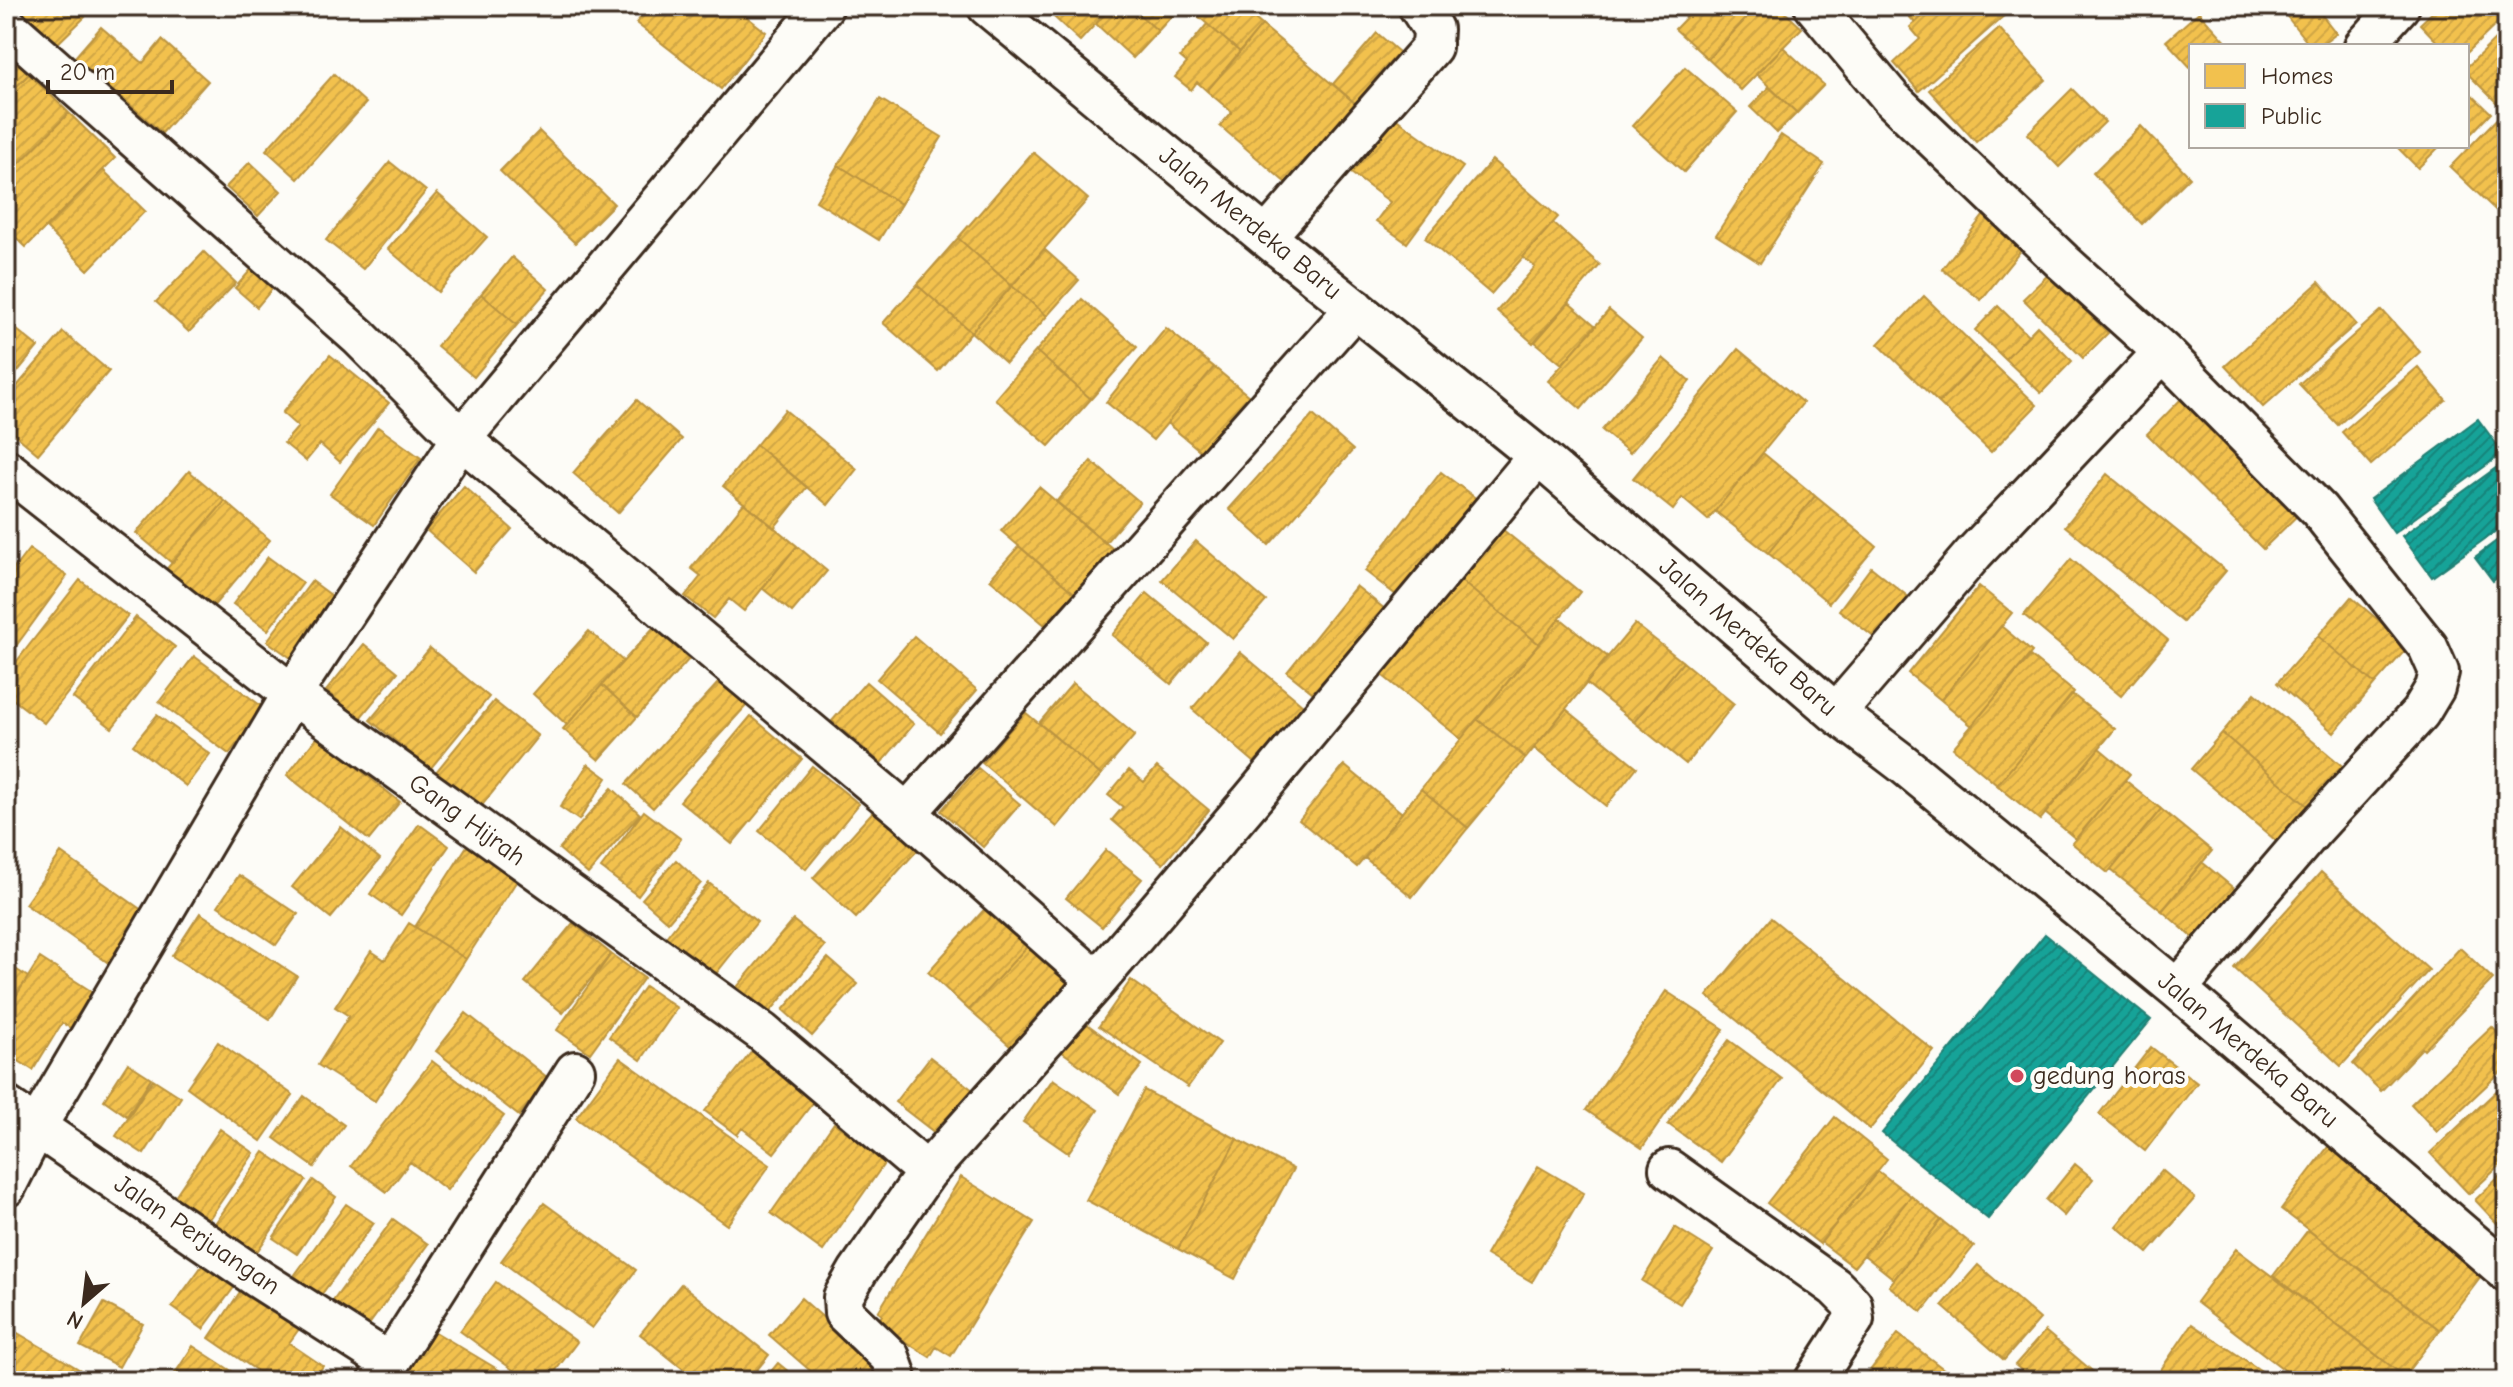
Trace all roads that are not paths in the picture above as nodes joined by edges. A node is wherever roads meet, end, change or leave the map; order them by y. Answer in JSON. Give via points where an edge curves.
{"nodes":[{"id":1,"x":824,"y":6,"type":"edge"},
{"id":2,"x":987,"y":6,"type":"edge"},
{"id":3,"x":1418,"y":6,"type":"edge"},
{"id":4,"x":1814,"y":6,"type":"edge"},
{"id":5,"x":2400,"y":6,"type":"edge"},
{"id":6,"x":6,"y":25,"type":"edge"},
{"id":7,"x":2366,"y":44,"type":"edge"},
{"id":8,"x":1266,"y":237,"type":"junction"},
{"id":9,"x":1355,"y":308,"type":"junction"},
{"id":10,"x":2163,"y":352,"type":"junction"},
{"id":11,"x":461,"y":439,"type":"junction"},
{"id":12,"x":1538,"y":456,"type":"junction"},
{"id":13,"x":6,"y":469,"type":"edge"},
{"id":14,"x":292,"y":694,"type":"junction"},
{"id":15,"x":1836,"y":713,"type":"junction"},
{"id":16,"x":907,"y":813,"type":"junction"},
{"id":17,"x":1097,"y":981,"type":"junction"},
{"id":18,"x":2177,"y":989,"type":"junction"},
{"id":19,"x":575,"y":1071,"type":"dead end"},
{"id":20,"x":22,"y":1116,"type":"edge"},
{"id":21,"x":1669,"y":1169,"type":"dead end"},
{"id":22,"x":927,"y":1172,"type":"junction"},
{"id":23,"x":6,"y":1187,"type":"edge"},
{"id":24,"x":2507,"y":1272,"type":"edge"},
{"id":25,"x":384,"y":1372,"type":"edge"},
{"id":26,"x":893,"y":1381,"type":"edge"},
{"id":27,"x":1814,"y":1381,"type":"edge"}],
"edges":[{"from":1,"to":11,"type":"street"},
{"from":2,"to":8,"type":"street","name":"Jalan Merdeka Baru"},
{"from":3,"to":8,"type":"street","via":[[1433,29],[1432,47]]},
{"from":4,"to":10,"type":"street","via":[[1891,98]]},
{"from":5,"to":7,"type":"street"},
{"from":6,"to":11,"type":"street","via":[[359,337]]},
{"from":8,"to":9,"type":"street","name":"Jalan Merdeka Baru"},
{"from":9,"to":12,"type":"street","name":"Jalan Merdeka Baru"},
{"from":9,"to":16,"type":"street"},
{"from":10,"to":15,"type":"street","via":[[1974,553]]},
{"from":10,"to":18,"type":"street","via":[[2319,510],[2428,647],[2439,672],[2420,713]]},
{"from":11,"to":14,"type":"street"},
{"from":11,"to":16,"type":"street"},
{"from":12,"to":15,"type":"street","name":"Jalan Merdeka Baru"},
{"from":12,"to":17,"type":"street"},
{"from":13,"to":14,"type":"street","name":"Gang Hijrah"},
{"from":14,"to":20,"type":"street"},
{"from":14,"to":22,"type":"street","name":"Gang Hijrah","via":[[762,1032]]},
{"from":15,"to":18,"type":"street","name":"Jalan Merdeka Baru"},
{"from":16,"to":17,"type":"street"},
{"from":17,"to":22,"type":"street"},
{"from":18,"to":24,"type":"street","name":"Jalan Merdeka Baru"},
{"from":19,"to":25,"type":"street"},
{"from":20,"to":23,"type":"street"},
{"from":20,"to":25,"type":"street","name":"Jalan Perjuangan"},
{"from":21,"to":27,"type":"street","via":[[1852,1304],[1854,1319]]},
{"from":22,"to":26,"type":"street","via":[[843,1297],[844,1313],[890,1357]]}]}
